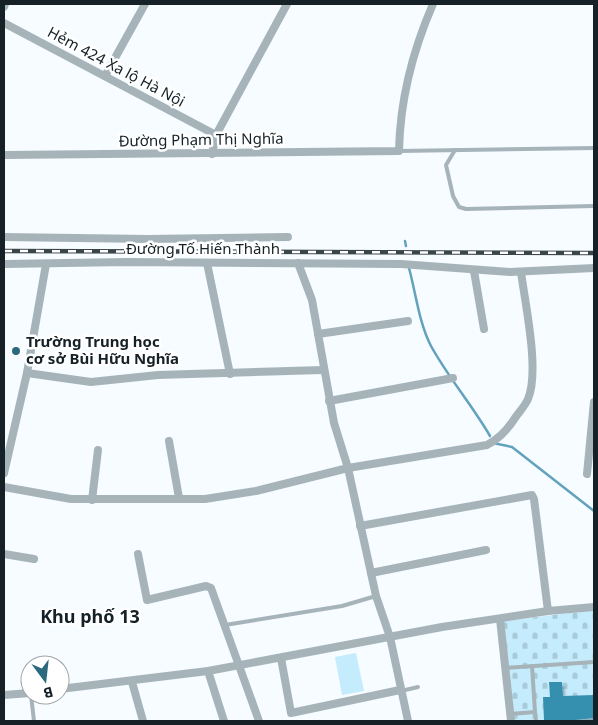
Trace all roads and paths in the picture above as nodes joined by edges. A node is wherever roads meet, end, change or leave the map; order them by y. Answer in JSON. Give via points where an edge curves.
{"nodes":[{"id":1,"x":6,"y":4,"type":"edge"},
{"id":2,"x":145,"y":4,"type":"edge"},
{"id":3,"x":287,"y":4,"type":"edge"},
{"id":4,"x":433,"y":4,"type":"edge"},
{"id":5,"x":4,"y":7,"type":"edge"},
{"id":6,"x":4,"y":23,"type":"edge"},
{"id":7,"x":105,"y":76,"type":"junction"},
{"id":8,"x":216,"y":135,"type":"junction"},
{"id":9,"x":594,"y":148,"type":"edge"},
{"id":10,"x":455,"y":150,"type":"junction"},
{"id":11,"x":400,"y":151,"type":"junction"},
{"id":12,"x":212,"y":154,"type":"junction"},
{"id":13,"x":4,"y":155,"type":"edge"},
{"id":14,"x":594,"y":206,"type":"edge"},
{"id":15,"x":4,"y":237,"type":"edge"},
{"id":16,"x":288,"y":238,"type":"dead end"},
{"id":17,"x":207,"y":263,"type":"junction"},
{"id":18,"x":298,"y":263,"type":"junction"},
{"id":19,"x":4,"y":264,"type":"edge"},
{"id":20,"x":46,"y":264,"type":"junction"},
{"id":21,"x":594,"y":268,"type":"edge"},
{"id":22,"x":474,"y":271,"type":"junction"},
{"id":23,"x":521,"y":272,"type":"junction"},
{"id":24,"x":408,"y":321,"type":"dead end"},
{"id":25,"x":484,"y":329,"type":"dead end"},
{"id":26,"x":318,"y":334,"type":"junction"},
{"id":27,"x":323,"y":370,"type":"junction"},
{"id":28,"x":27,"y":373,"type":"junction"},
{"id":29,"x":230,"y":374,"type":"junction"},
{"id":30,"x":453,"y":378,"type":"dead end"},
{"id":31,"x":329,"y":401,"type":"junction"},
{"id":32,"x":594,"y":402,"type":"edge"},
{"id":33,"x":169,"y":441,"type":"dead end"},
{"id":34,"x":98,"y":450,"type":"dead end"},
{"id":35,"x":348,"y":468,"type":"junction"},
{"id":36,"x":4,"y":473,"type":"edge"},
{"id":37,"x":588,"y":474,"type":"dead end"},
{"id":38,"x":4,"y":487,"type":"edge"},
{"id":39,"x":180,"y":498,"type":"junction"},
{"id":40,"x":92,"y":500,"type":"junction"},
{"id":41,"x":360,"y":526,"type":"junction"},
{"id":42,"x":486,"y":550,"type":"dead end"},
{"id":43,"x":4,"y":554,"type":"edge"},
{"id":44,"x":138,"y":554,"type":"dead end"},
{"id":45,"x":34,"y":559,"type":"dead end"},
{"id":46,"x":371,"y":574,"type":"junction"},
{"id":47,"x":376,"y":596,"type":"junction"},
{"id":48,"x":594,"y":607,"type":"edge"},
{"id":49,"x":548,"y":611,"type":"junction"},
{"id":50,"x":500,"y":619,"type":"junction"},
{"id":51,"x":225,"y":624,"type":"junction"},
{"id":52,"x":390,"y":637,"type":"junction"},
{"id":53,"x":281,"y":658,"type":"junction"},
{"id":54,"x":594,"y":662,"type":"edge"},
{"id":55,"x":238,"y":666,"type":"junction"},
{"id":56,"x":532,"y":666,"type":"junction"},
{"id":57,"x":505,"y":668,"type":"junction"},
{"id":58,"x":208,"y":671,"type":"junction"},
{"id":59,"x":132,"y":682,"type":"junction"},
{"id":60,"x":418,"y":687,"type":"dead end"},
{"id":61,"x":70,"y":689,"type":"edge"},
{"id":62,"x":400,"y":690,"type":"junction"},
{"id":63,"x":20,"y":694,"type":"edge"},
{"id":64,"x":4,"y":695,"type":"edge"},
{"id":65,"x":32,"y":705,"type":"edge"},
{"id":66,"x":291,"y":712,"type":"junction"},
{"id":67,"x":536,"y":712,"type":"junction"},
{"id":68,"x":510,"y":718,"type":"edge"},
{"id":69,"x":34,"y":721,"type":"edge"},
{"id":70,"x":143,"y":721,"type":"edge"},
{"id":71,"x":224,"y":721,"type":"edge"},
{"id":72,"x":259,"y":721,"type":"edge"},
{"id":73,"x":293,"y":721,"type":"edge"},
{"id":74,"x":408,"y":721,"type":"edge"},
{"id":75,"x":536,"y":721,"type":"edge"}],
"edges":[{"from":1,"to":5,"type":"street"},
{"from":2,"to":7,"type":"street"},
{"from":3,"to":8,"type":"street"},
{"from":4,"to":11,"type":"street","via":[[418,43],[402,109]]},
{"from":6,"to":7,"type":"street","name":"Hẻm 424 Xa lộ Hà Nội"},
{"from":7,"to":8,"type":"street","name":"Hẻm 424 Xa lộ Hà Nội"},
{"from":8,"to":12,"type":"street"},
{"from":9,"to":10,"type":"lane"},
{"from":10,"to":11,"type":"lane"},
{"from":10,"to":14,"type":"lane","via":[[446,165],[459,207]]},
{"from":11,"to":12,"type":"street","name":"Đường Phạm Thị Nghĩa"},
{"from":12,"to":13,"type":"street","name":"Đường Phạm Thị Nghĩa"},
{"from":15,"to":16,"type":"street"},
{"from":17,"to":18,"type":"street","name":"Đường Tố Hiến Thành"},
{"from":17,"to":20,"type":"street","name":"Đường Tố Hiến Thành"},
{"from":17,"to":29,"type":"street"},
{"from":18,"to":22,"type":"street","name":"Đường Tố Hiến Thành","via":[[401,264]]},
{"from":18,"to":26,"type":"street","via":[[312,300]]},
{"from":19,"to":20,"type":"street","name":"Đường Tố Hiến Thành"},
{"from":20,"to":28,"type":"street"},
{"from":21,"to":23,"type":"street","name":"Đường Tố Hiến Thành"},
{"from":22,"to":23,"type":"street","name":"Đường Tố Hiến Thành"},
{"from":22,"to":25,"type":"street"},
{"from":23,"to":35,"type":"street","via":[[532,379],[528,399],[498,439],[488,445]]},
{"from":24,"to":26,"type":"street"},
{"from":26,"to":27,"type":"street"},
{"from":27,"to":29,"type":"street"},
{"from":27,"to":31,"type":"street"},
{"from":28,"to":29,"type":"street","via":[[91,382]]},
{"from":28,"to":36,"type":"street"},
{"from":30,"to":31,"type":"street"},
{"from":31,"to":35,"type":"street"},
{"from":32,"to":37,"type":"street"},
{"from":33,"to":39,"type":"street"},
{"from":34,"to":40,"type":"street"},
{"from":35,"to":39,"type":"street","via":[[302,481],[205,500]]},
{"from":35,"to":41,"type":"street"},
{"from":38,"to":40,"type":"street"},
{"from":39,"to":40,"type":"street"},
{"from":41,"to":46,"type":"street"},
{"from":41,"to":49,"type":"street","via":[[532,495]]},
{"from":42,"to":46,"type":"street"},
{"from":43,"to":45,"type":"street"},
{"from":44,"to":51,"type":"street","via":[[147,600],[206,586],[211,588]]},
{"from":46,"to":47,"type":"street"},
{"from":47,"to":51,"type":"lane","via":[[342,606]]},
{"from":47,"to":52,"type":"street"},
{"from":48,"to":49,"type":"street"},
{"from":49,"to":50,"type":"street"},
{"from":50,"to":52,"type":"street"},
{"from":50,"to":57,"type":"street"},
{"from":51,"to":55,"type":"street"},
{"from":52,"to":53,"type":"street"},
{"from":52,"to":62,"type":"street"},
{"from":53,"to":55,"type":"street"},
{"from":53,"to":66,"type":"street"},
{"from":54,"to":56,"type":"lane"},
{"from":55,"to":58,"type":"street"},
{"from":55,"to":72,"type":"street"},
{"from":56,"to":57,"type":"lane"},
{"from":56,"to":67,"type":"lane"},
{"from":57,"to":68,"type":"street"},
{"from":58,"to":59,"type":"street"},
{"from":58,"to":71,"type":"street"},
{"from":59,"to":61,"type":"street"},
{"from":59,"to":70,"type":"street"},
{"from":60,"to":62,"type":"lane"},
{"from":62,"to":66,"type":"street"},
{"from":62,"to":74,"type":"street"},
{"from":63,"to":64,"type":"street"},
{"from":65,"to":69,"type":"lane"},
{"from":66,"to":73,"type":"street"},
{"from":67,"to":68,"type":"lane"},
{"from":67,"to":75,"type":"lane"}]}
